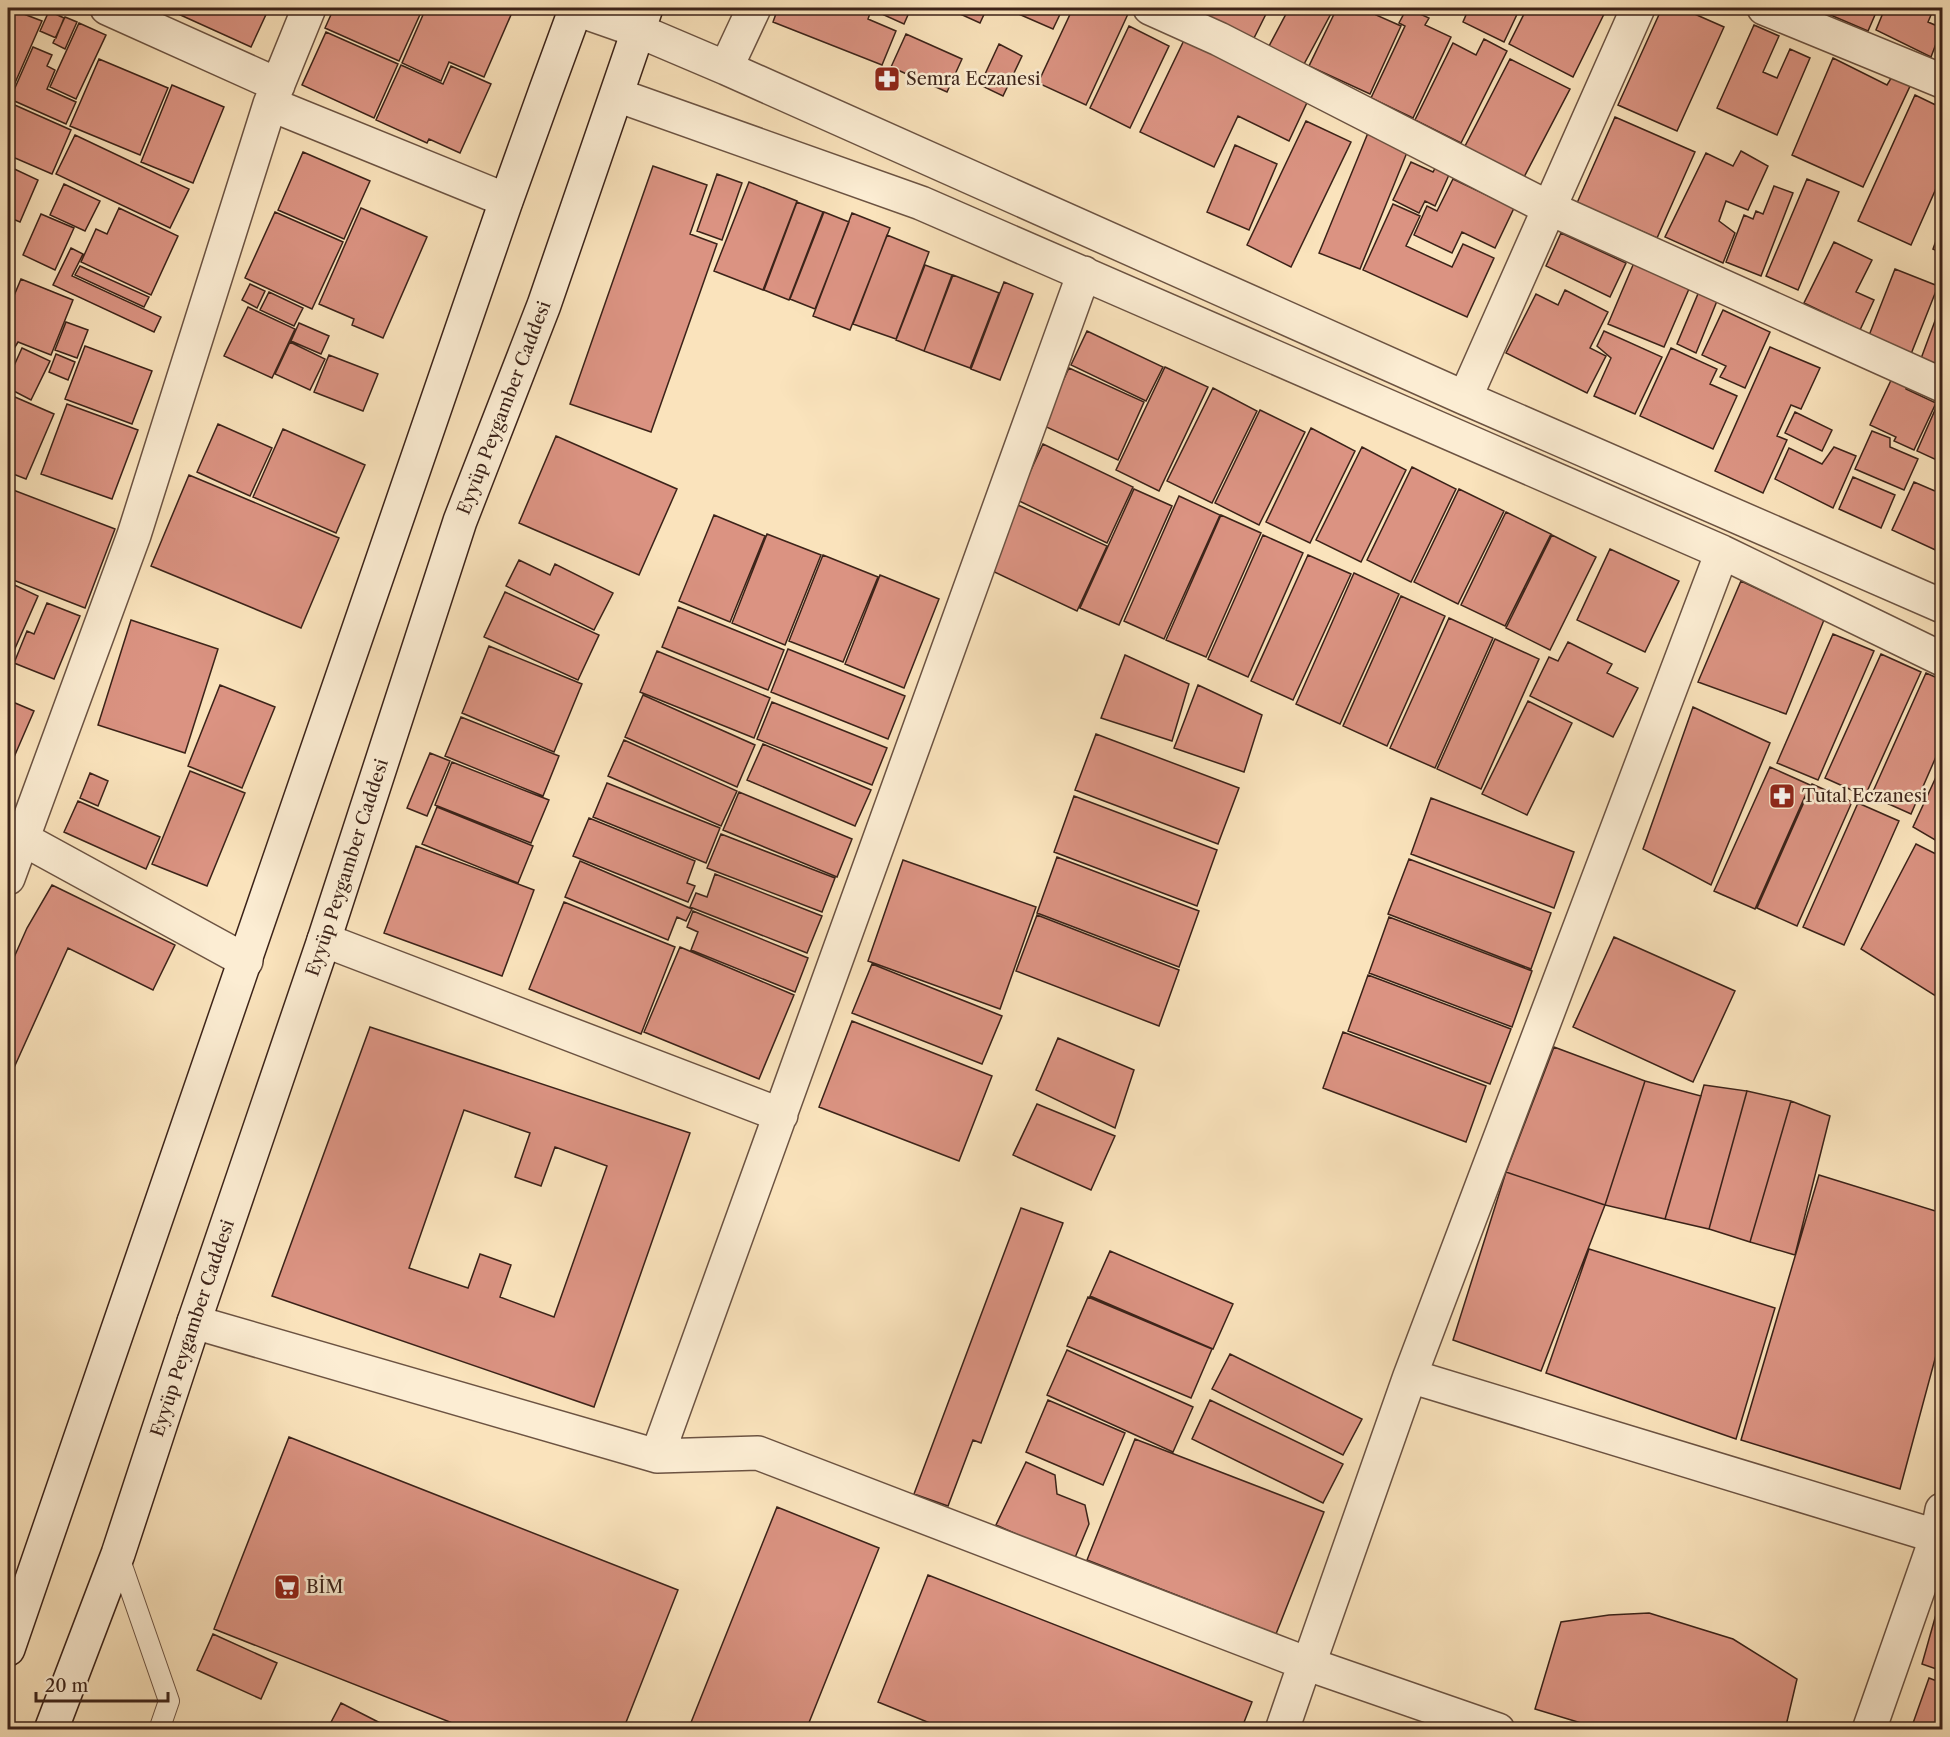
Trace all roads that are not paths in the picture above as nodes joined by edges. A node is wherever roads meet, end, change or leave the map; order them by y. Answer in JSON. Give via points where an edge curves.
{"nodes":[{"id":1,"x":107,"y":8,"type":"edge"},
{"id":2,"x":309,"y":8,"type":"edge"},
{"id":3,"x":576,"y":8,"type":"edge"},
{"id":4,"x":754,"y":8,"type":"edge"},
{"id":5,"x":1150,"y":8,"type":"edge"},
{"id":6,"x":1638,"y":8,"type":"edge"},
{"id":7,"x":1764,"y":8,"type":"edge"},
{"id":8,"x":643,"y":20,"type":"edge"},
{"id":9,"x":726,"y":68,"type":"junction"},
{"id":10,"x":1942,"y":81,"type":"edge"},
{"id":11,"x":274,"y":94,"type":"junction"},
{"id":12,"x":616,"y":95,"type":"junction"},
{"id":13,"x":506,"y":200,"type":"junction"},
{"id":14,"x":1549,"y":208,"type":"junction"},
{"id":15,"x":1084,"y":273,"type":"junction"},
{"id":16,"x":1942,"y":385,"type":"edge"},
{"id":17,"x":1465,"y":398,"type":"junction"},
{"id":18,"x":1722,"y":552,"type":"junction"},
{"id":19,"x":1942,"y":606,"type":"edge"},
{"id":20,"x":1942,"y":659,"type":"edge"},
{"id":21,"x":23,"y":839,"type":"junction"},
{"id":22,"x":8,"y":878,"type":"edge"},
{"id":23,"x":324,"y":940,"type":"junction"},
{"id":24,"x":246,"y":961,"type":"junction"},
{"id":25,"x":781,"y":1115,"type":"junction"},
{"id":26,"x":194,"y":1322,"type":"junction"},
{"id":27,"x":1410,"y":1376,"type":"junction"},
{"id":28,"x":657,"y":1456,"type":"junction"},
{"id":29,"x":1941,"y":1528,"type":"edge"},
{"id":30,"x":118,"y":1554,"type":"junction"},
{"id":31,"x":8,"y":1649,"type":"edge"},
{"id":32,"x":1305,"y":1663,"type":"junction"},
{"id":33,"x":51,"y":1730,"type":"edge"},
{"id":34,"x":159,"y":1730,"type":"edge"},
{"id":35,"x":1282,"y":1730,"type":"edge"},
{"id":36,"x":1498,"y":1730,"type":"edge"},
{"id":37,"x":1869,"y":1730,"type":"edge"}],
"edges":[{"from":1,"to":11,"type":"street"},
{"from":2,"to":11,"type":"street"},
{"from":3,"to":8,"type":"street"},
{"from":3,"to":13,"type":"street"},
{"from":4,"to":9,"type":"street"},
{"from":5,"to":14,"type":"street","via":[[1220,39]]},
{"from":6,"to":14,"type":"street"},
{"from":7,"to":10,"type":"street"},
{"from":8,"to":9,"type":"street"},
{"from":8,"to":12,"type":"street","name":"Eyyüp Peygamber Caddesi"},
{"from":9,"to":17,"type":"street"},
{"from":11,"to":13,"type":"street"},
{"from":11,"to":21,"type":"street","via":[[134,536]]},
{"from":12,"to":15,"type":"street","via":[[921,203]]},
{"from":12,"to":23,"type":"street","name":"Eyyüp Peygamber Caddesi","via":[[543,305],[460,521]]},
{"from":13,"to":24,"type":"street"},
{"from":14,"to":16,"type":"street"},
{"from":14,"to":17,"type":"street"},
{"from":15,"to":18,"type":"street"},
{"from":15,"to":25,"type":"street"},
{"from":17,"to":19,"type":"street"},
{"from":18,"to":20,"type":"street"},
{"from":18,"to":27,"type":"street"},
{"from":21,"to":22,"type":"street"},
{"from":21,"to":24,"type":"street"},
{"from":23,"to":25,"type":"street"},
{"from":23,"to":26,"type":"street","name":"Eyyüp Peygamber Caddesi"},
{"from":24,"to":31,"type":"street"},
{"from":25,"to":28,"type":"street"},
{"from":26,"to":28,"type":"street"},
{"from":26,"to":30,"type":"street","name":"Eyyüp Peygamber Caddesi"},
{"from":27,"to":29,"type":"street"},
{"from":27,"to":32,"type":"street","via":[[1312,1655]]},
{"from":28,"to":32,"type":"street","via":[[758,1452]]},
{"from":29,"to":37,"type":"street"},
{"from":30,"to":33,"type":"street","name":"Eyyüp Peygamber Caddesi"},
{"from":30,"to":34,"type":"lane","via":[[169,1701]]},
{"from":32,"to":35,"type":"street"},
{"from":32,"to":36,"type":"street"}]}
